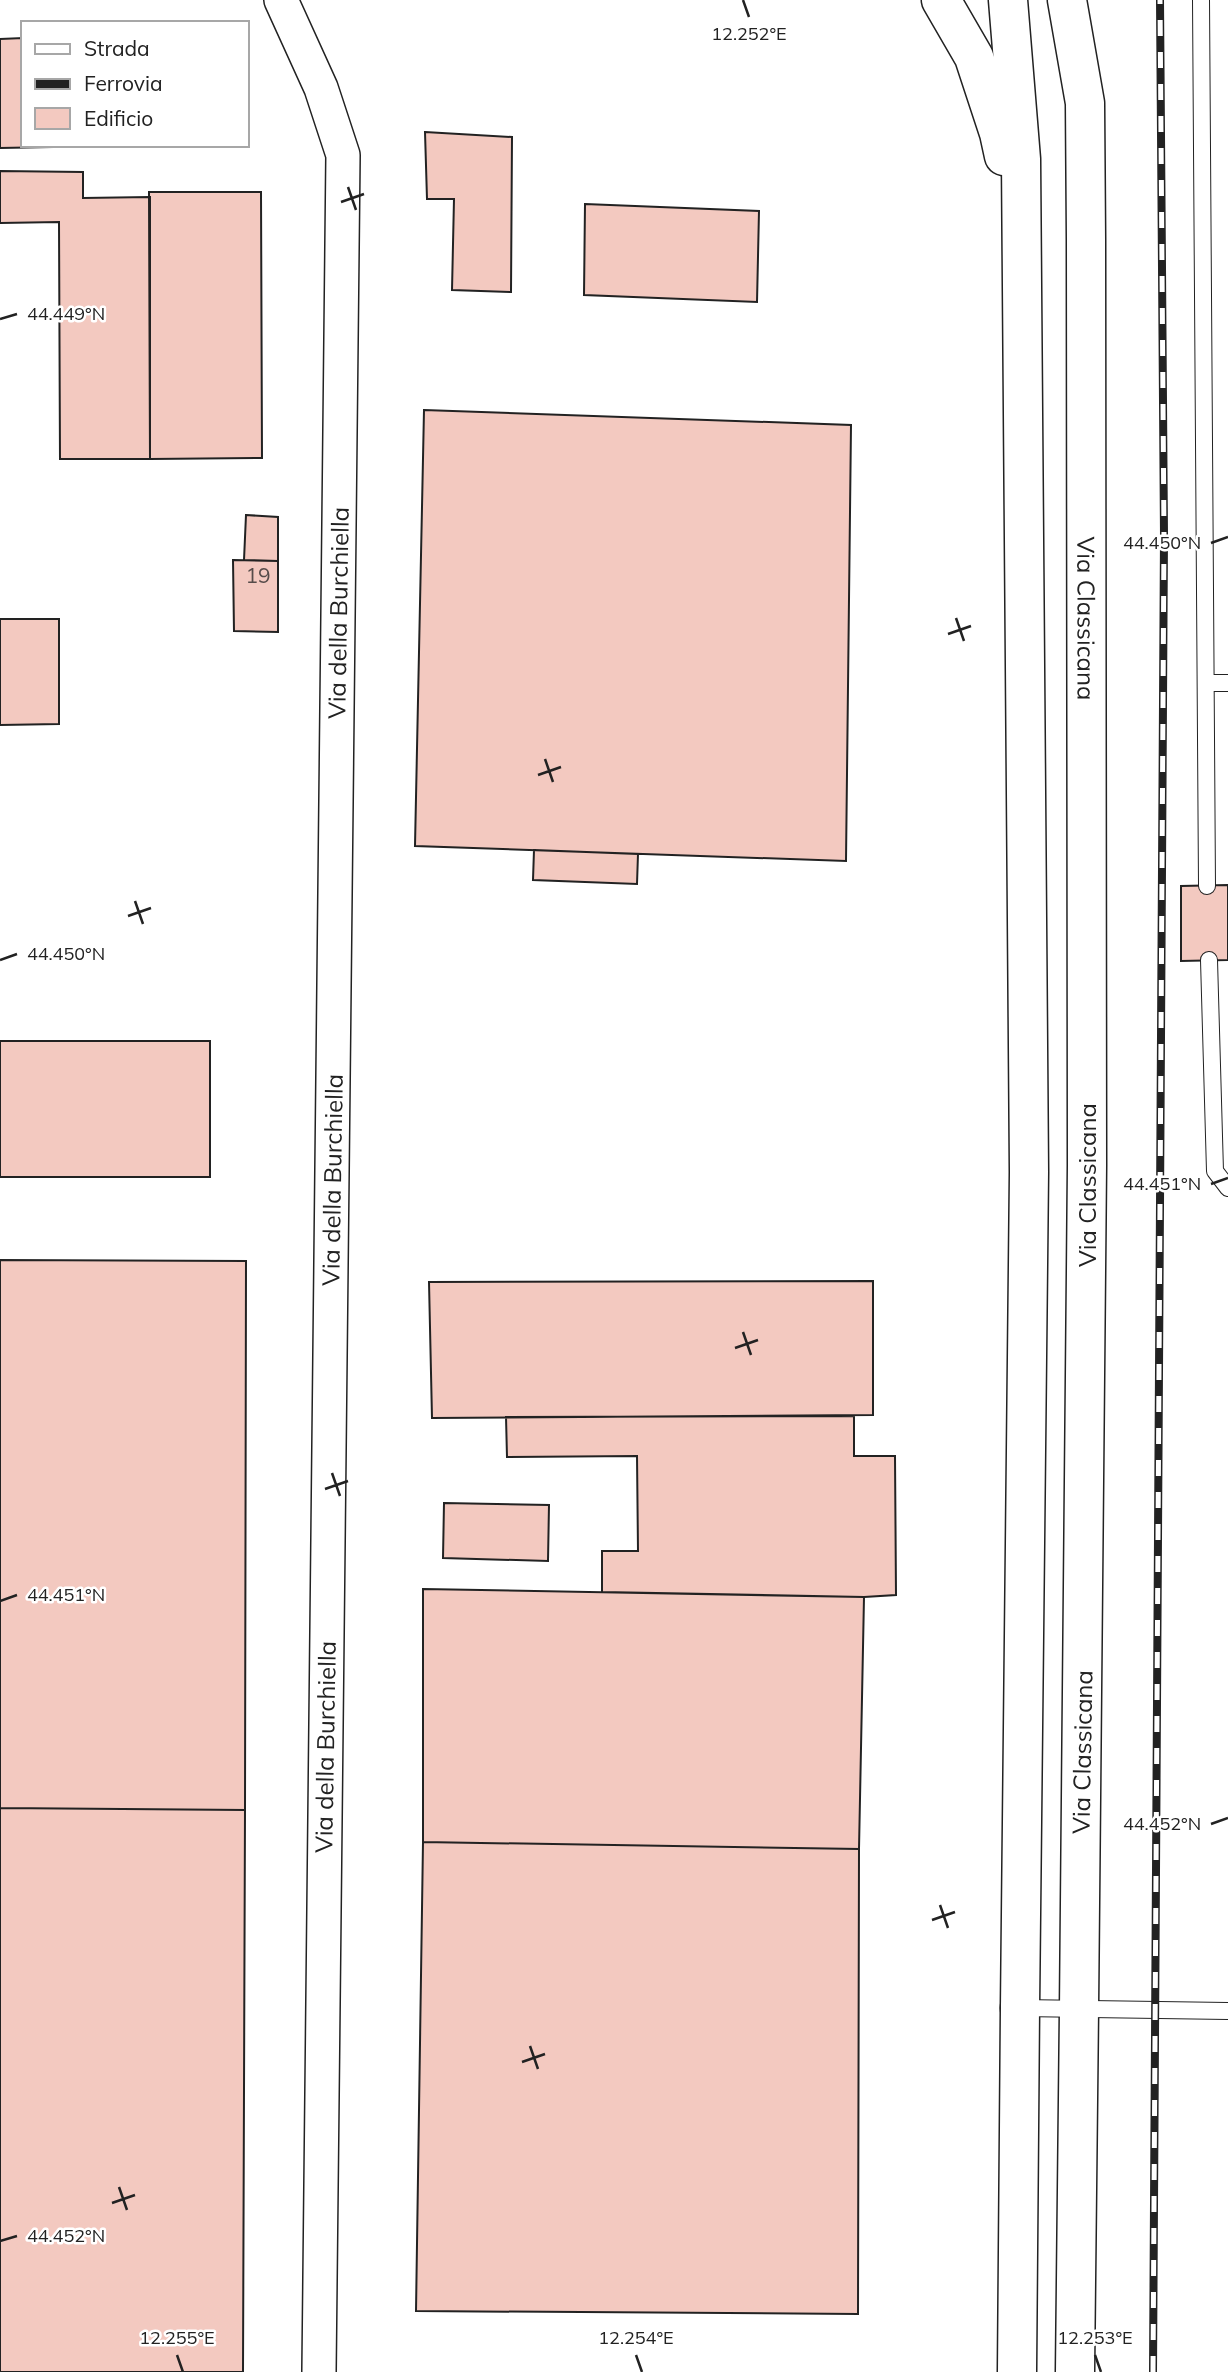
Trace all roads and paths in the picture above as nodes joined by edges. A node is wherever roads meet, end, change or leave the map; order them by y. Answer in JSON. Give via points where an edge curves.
{"nodes":[{"id":1,"x":281,"y":0,"type":"edge"},
{"id":2,"x":941,"y":0,"type":"edge"},
{"id":3,"x":1008,"y":0,"type":"edge"},
{"id":4,"x":1068,"y":0,"type":"edge"},
{"id":5,"x":1093,"y":0,"type":"edge"},
{"id":6,"x":1201,"y":0,"type":"edge"},
{"id":7,"x":1085,"y":103,"type":"junction"},
{"id":8,"x":1022,"y":245,"type":"junction"},
{"id":9,"x":1206,"y":683,"type":"junction"},
{"id":10,"x":1228,"y":683,"type":"edge"},
{"id":11,"x":1207,"y":886,"type":"dead end"},
{"id":12,"x":1209,"y":960,"type":"dead end"},
{"id":13,"x":1228,"y":1188,"type":"edge"},
{"id":14,"x":1020,"y":2008,"type":"junction"},
{"id":15,"x":1079,"y":2009,"type":"junction"},
{"id":16,"x":1228,"y":2011,"type":"edge"},
{"id":17,"x":318,"y":2372,"type":"edge"},
{"id":18,"x":1017,"y":2372,"type":"edge"},
{"id":19,"x":1075,"y":2372,"type":"edge"}],
"edges":[{"from":1,"to":17,"type":"street","name":"Via della Burchiella","via":[[321,88],[343,155]]},
{"from":2,"to":8,"type":"main road","via":[[974,57],[999,132]]},
{"from":3,"to":8,"type":"main road","via":[[1021,159]]},
{"from":4,"to":7,"type":"main road","name":"Via Classicana"},
{"from":5,"to":7,"type":"main road"},
{"from":6,"to":9,"type":"lane"},
{"from":7,"to":15,"type":"main road","name":"Via Classicana","via":[[1087,1165]]},
{"from":8,"to":14,"type":"main road","via":[[1029,1172]]},
{"from":9,"to":10,"type":"lane"},
{"from":9,"to":11,"type":"lane"},
{"from":12,"to":13,"type":"lane","via":[[1215,1171]]},
{"from":14,"to":15,"type":"lane"},
{"from":14,"to":18,"type":"main road"},
{"from":15,"to":16,"type":"lane"},
{"from":15,"to":19,"type":"main road","name":"Via Classicana"}]}
